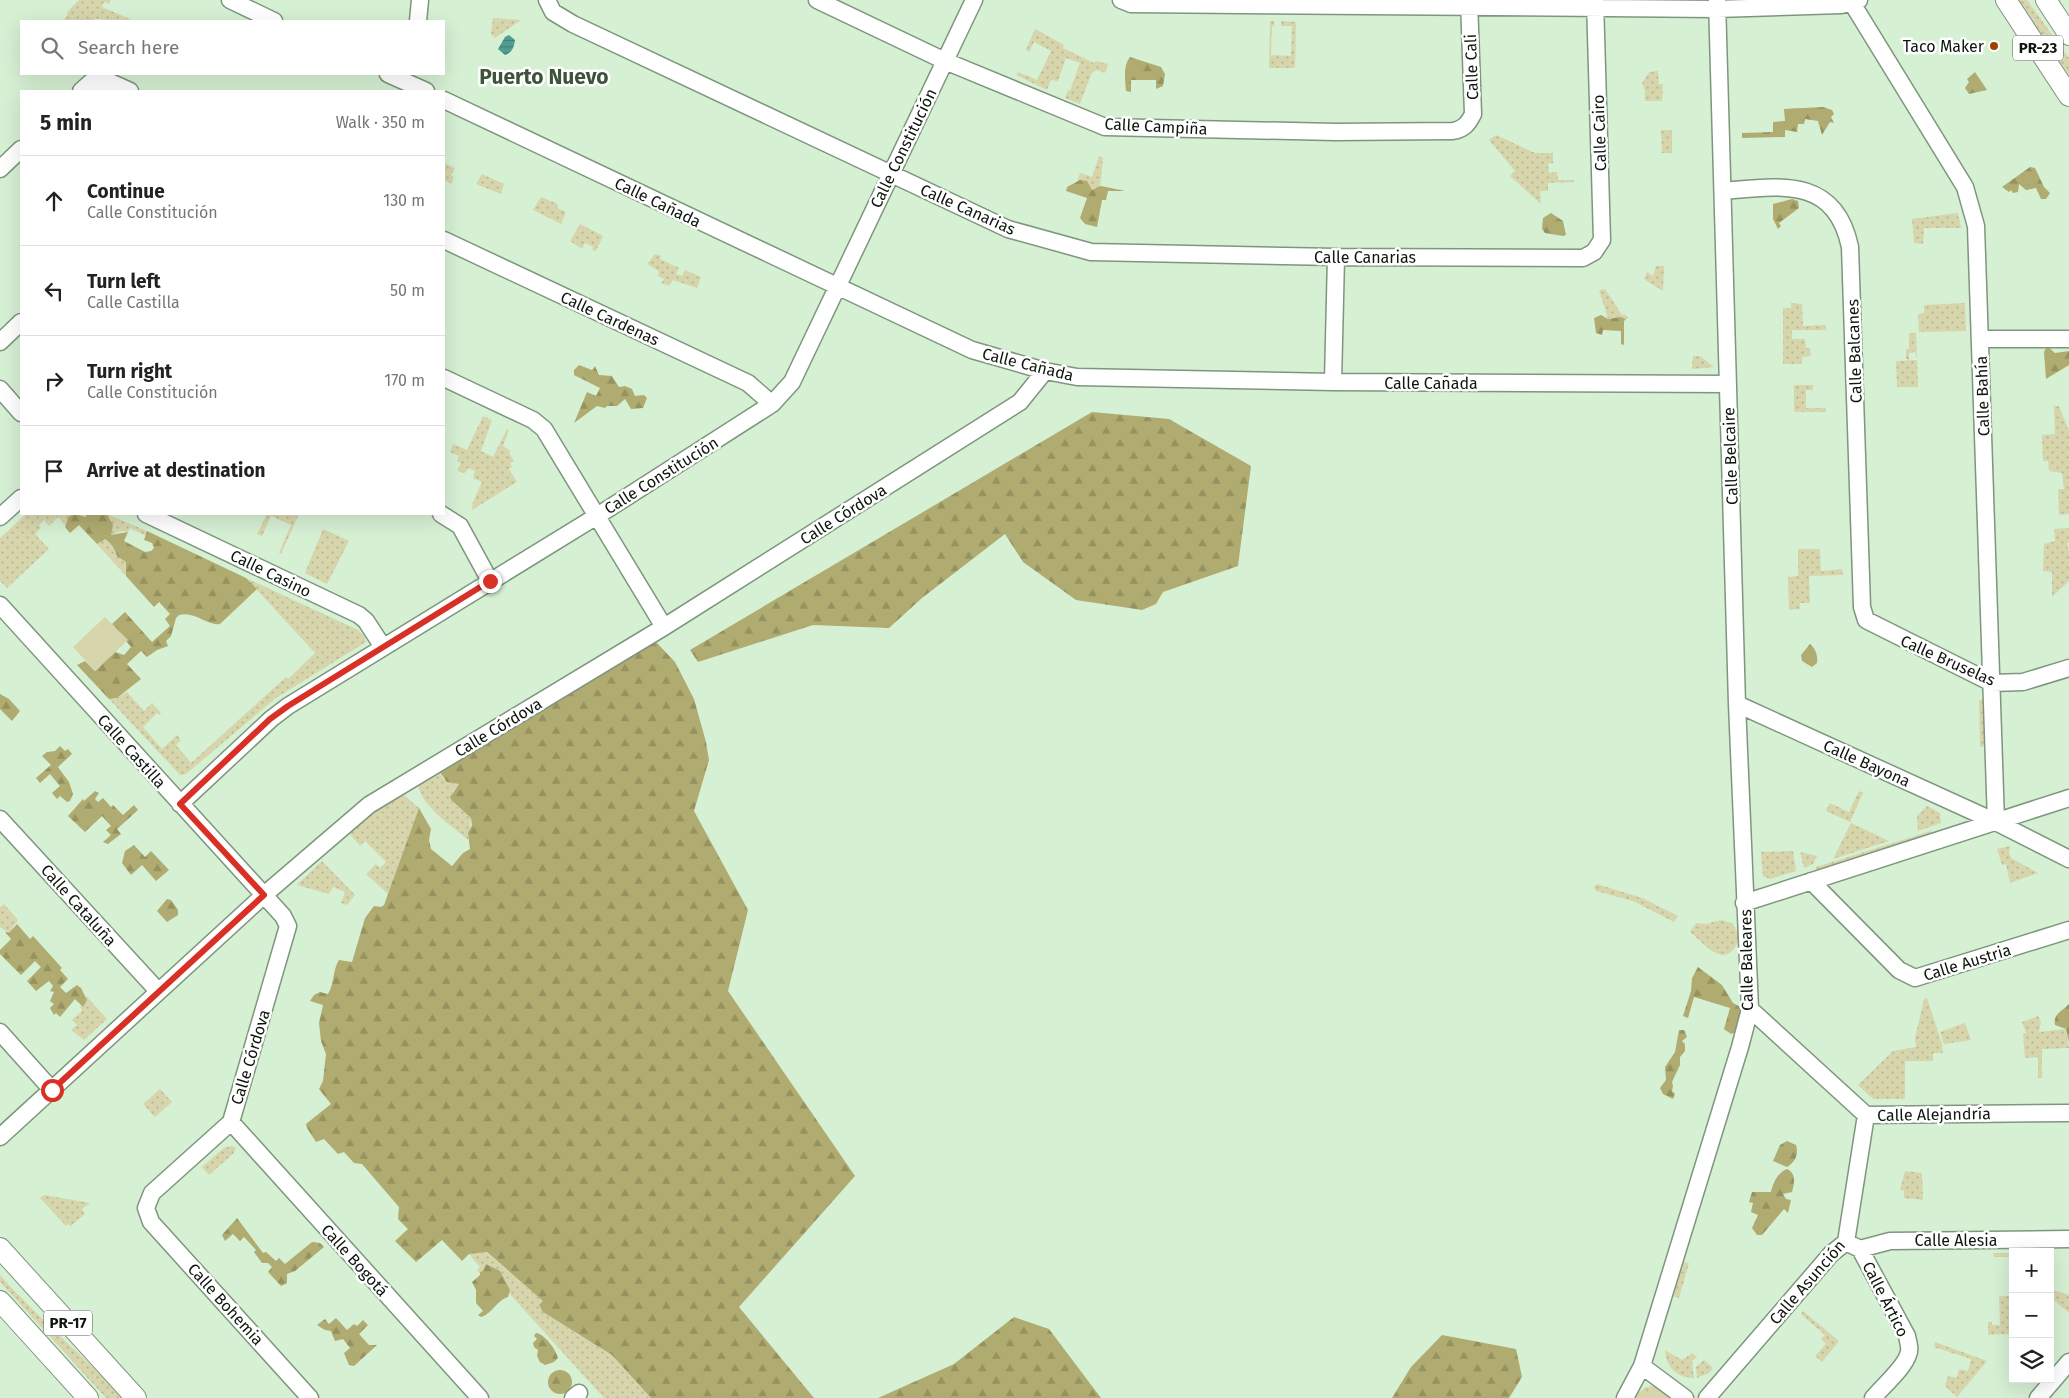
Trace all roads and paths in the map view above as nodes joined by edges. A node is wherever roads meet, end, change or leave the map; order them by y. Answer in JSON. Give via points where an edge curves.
{"nodes":[{"id":1,"x":230,"y":0,"type":"edge"},
{"id":2,"x":420,"y":0,"type":"edge"},
{"id":3,"x":548,"y":0,"type":"edge"},
{"id":4,"x":817,"y":0,"type":"edge"},
{"id":5,"x":974,"y":0,"type":"edge"},
{"id":6,"x":1121,"y":0,"type":"edge"},
{"id":7,"x":2006,"y":0,"type":"edge"},
{"id":8,"x":2046,"y":0,"type":"edge"},
{"id":9,"x":1856,"y":2,"type":"edge"},
{"id":10,"x":1343,"y":3,"type":"edge"},
{"id":11,"x":1469,"y":3,"type":"edge"},
{"id":12,"x":1595,"y":4,"type":"edge"},
{"id":13,"x":1717,"y":4,"type":"edge"},
{"id":14,"x":260,"y":6,"type":"edge"},
{"id":15,"x":273,"y":20,"type":"edge"},
{"id":16,"x":418,"y":20,"type":"edge"},
{"id":17,"x":2069,"y":35,"type":"edge"},
{"id":18,"x":945,"y":61,"type":"junction"},
{"id":19,"x":391,"y":75,"type":"edge"},
{"id":20,"x":416,"y":85,"type":"edge"},
{"id":21,"x":86,"y":86,"type":"edge"},
{"id":22,"x":128,"y":90,"type":"edge"},
{"id":23,"x":2069,"y":96,"type":"edge"},
{"id":24,"x":445,"y":100,"type":"edge"},
{"id":25,"x":1461,"y":129,"type":"joint"},
{"id":26,"x":20,"y":149,"type":"edge"},
{"id":27,"x":0,"y":169,"type":"edge"},
{"id":28,"x":891,"y":174,"type":"junction"},
{"id":29,"x":1723,"y":191,"type":"junction"},
{"id":30,"x":445,"y":240,"type":"edge"},
{"id":31,"x":1336,"y":257,"type":"junction"},
{"id":32,"x":1583,"y":258,"type":"joint"},
{"id":33,"x":836,"y":287,"type":"junction"},
{"id":34,"x":20,"y":323,"type":"edge"},
{"id":35,"x":1980,"y":339,"type":"junction"},
{"id":36,"x":2069,"y":339,"type":"edge"},
{"id":37,"x":0,"y":342,"type":"edge"},
{"id":38,"x":1045,"y":371,"type":"junction"},
{"id":39,"x":445,"y":378,"type":"edge"},
{"id":40,"x":1333,"y":382,"type":"junction"},
{"id":41,"x":1728,"y":384,"type":"junction"},
{"id":42,"x":0,"y":389,"type":"edge"},
{"id":43,"x":772,"y":404,"type":"junction"},
{"id":44,"x":20,"y":412,"type":"edge"},
{"id":45,"x":20,"y":499,"type":"edge"},
{"id":46,"x":148,"y":515,"type":"edge"},
{"id":47,"x":443,"y":515,"type":"edge"},
{"id":48,"x":597,"y":516,"type":"junction"},
{"id":49,"x":0,"y":517,"type":"edge"},
{"id":50,"x":490,"y":581,"type":"junction"},
{"id":51,"x":0,"y":605,"type":"edge"},
{"id":52,"x":1863,"y":614,"type":"joint"},
{"id":53,"x":664,"y":627,"type":"junction"},
{"id":54,"x":383,"y":647,"type":"junction"},
{"id":55,"x":2069,"y":668,"type":"edge"},
{"id":56,"x":1992,"y":683,"type":"junction"},
{"id":57,"x":1737,"y":704,"type":"junction"},
{"id":58,"x":2069,"y":798,"type":"edge"},
{"id":59,"x":180,"y":804,"type":"junction"},
{"id":60,"x":0,"y":819,"type":"edge"},
{"id":61,"x":1996,"y":822,"type":"junction"},
{"id":62,"x":2069,"y":859,"type":"edge"},
{"id":63,"x":1810,"y":881,"type":"junction"},
{"id":64,"x":264,"y":895,"type":"junction"},
{"id":65,"x":1744,"y":903,"type":"junction"},
{"id":66,"x":2069,"y":930,"type":"edge"},
{"id":67,"x":158,"y":991,"type":"junction"},
{"id":68,"x":1750,"y":1009,"type":"junction"},
{"id":69,"x":0,"y":1032,"type":"edge"},
{"id":70,"x":52,"y":1090,"type":"junction"},
{"id":71,"x":2069,"y":1113,"type":"edge"},
{"id":72,"x":1866,"y":1115,"type":"junction"},
{"id":73,"x":230,"y":1122,"type":"junction"},
{"id":74,"x":0,"y":1137,"type":"edge"},
{"id":75,"x":146,"y":1208,"type":"joint"},
{"id":76,"x":2069,"y":1239,"type":"edge"},
{"id":77,"x":1853,"y":1245,"type":"junction"},
{"id":78,"x":0,"y":1248,"type":"edge"},
{"id":79,"x":0,"y":1301,"type":"edge"},
{"id":80,"x":2069,"y":1362,"type":"edge"},
{"id":81,"x":1642,"y":1366,"type":"junction"},
{"id":82,"x":88,"y":1398,"type":"edge"},
{"id":83,"x":136,"y":1398,"type":"edge"},
{"id":84,"x":310,"y":1398,"type":"edge"},
{"id":85,"x":480,"y":1398,"type":"edge"},
{"id":86,"x":1624,"y":1398,"type":"edge"},
{"id":87,"x":1684,"y":1398,"type":"edge"},
{"id":88,"x":1707,"y":1398,"type":"edge"},
{"id":89,"x":1873,"y":1398,"type":"edge"},
{"id":90,"x":2038,"y":1398,"type":"edge"}],
"edges":[{"from":1,"to":14,"type":"street"},
{"from":2,"to":16,"type":"street"},
{"from":3,"to":28,"type":"street","name":"Calle Canarias","via":[[553,12],[573,24]]},
{"from":4,"to":18,"type":"street","name":"Calle Campiña"},
{"from":5,"to":18,"type":"street","name":"Calle Constitución"},
{"from":6,"to":10,"type":"street","via":[[1131,4]]},
{"from":7,"to":23,"type":"main road","number":"PR-23"},
{"from":8,"to":17,"type":"main road","number":"PR-23"},
{"from":9,"to":13,"type":"street"},
{"from":9,"to":35,"type":"street","name":"Calle Bahía","via":[[1972,205],[1976,226]]},
{"from":10,"to":11,"type":"street"},
{"from":11,"to":12,"type":"street"},
{"from":11,"to":25,"type":"street","name":"Calle Cali","via":[[1473,114]]},
{"from":12,"to":13,"type":"street"},
{"from":12,"to":32,"type":"street","name":"Calle Cairo","via":[[1602,240],[1594,252]]},
{"from":13,"to":29,"type":"street","name":"Calle Belcaire"},
{"from":14,"to":15,"type":"street"},
{"from":18,"to":25,"type":"street","name":"Calle Campiña","via":[[1105,127],[1335,132]]},
{"from":18,"to":28,"type":"street","name":"Calle Constitución"},
{"from":19,"to":20,"type":"street"},
{"from":21,"to":22,"type":"street","via":[[110,82]]},
{"from":24,"to":33,"type":"street","name":"Calle Cañada"},
{"from":26,"to":27,"type":"street"},
{"from":28,"to":31,"type":"street","name":"Calle Canarias","via":[[1008,228],[1091,252]]},
{"from":28,"to":33,"type":"street","name":"Calle Constitución"},
{"from":29,"to":41,"type":"street","name":"Calle Belcaire"},
{"from":29,"to":52,"type":"street","name":"Calle Balcanes","via":[[1775,186],[1805,189],[1828,204],[1847,231]]},
{"from":30,"to":43,"type":"street","name":"Calle Cardenas","via":[[748,383]]},
{"from":31,"to":32,"type":"street","name":"Calle Canarias"},
{"from":31,"to":40,"type":"street"},
{"from":33,"to":38,"type":"street","name":"Calle Cañada","via":[[972,350]]},
{"from":33,"to":43,"type":"street","name":"Calle Constitución","via":[[792,382]]},
{"from":34,"to":37,"type":"street"},
{"from":35,"to":36,"type":"street"},
{"from":35,"to":56,"type":"street","name":"Calle Bahía"},
{"from":38,"to":40,"type":"street","name":"Calle Cañada","via":[[1077,377]]},
{"from":38,"to":53,"type":"street","name":"Calle Córdova","via":[[1020,402]]},
{"from":39,"to":48,"type":"street","via":[[540,424]]},
{"from":40,"to":41,"type":"street","name":"Calle Cañada"},
{"from":41,"to":57,"type":"street","name":"Calle Belcaire"},
{"from":42,"to":44,"type":"street"},
{"from":43,"to":48,"type":"street","name":"Calle Constitución"},
{"from":45,"to":49,"type":"street"},
{"from":46,"to":54,"type":"street","name":"Calle Casino","via":[[359,615]]},
{"from":47,"to":50,"type":"street","via":[[460,526]]},
{"from":48,"to":50,"type":"street","name":"Calle Constitución"},
{"from":48,"to":53,"type":"street"},
{"from":50,"to":54,"type":"street","name":"Calle Constitución"},
{"from":51,"to":59,"type":"street","name":"Calle Castilla"},
{"from":52,"to":56,"type":"street","name":"Calle Bruselas","via":[[1872,625]]},
{"from":53,"to":64,"type":"street","name":"Calle Córdova","via":[[369,805]]},
{"from":54,"to":59,"type":"street","name":"Calle Constitución","via":[[276,715]]},
{"from":55,"to":56,"type":"street","name":"Calle Bruselas","via":[[2023,682]]},
{"from":56,"to":61,"type":"street","name":"Calle Bahía"},
{"from":57,"to":61,"type":"street","name":"Calle Bayona"},
{"from":57,"to":65,"type":"street","name":"Calle Belcaire"},
{"from":58,"to":61,"type":"street","name":"Calle Baleares"},
{"from":59,"to":64,"type":"street","name":"Calle Castilla"},
{"from":60,"to":67,"type":"street","name":"Calle Cataluña"},
{"from":61,"to":62,"type":"street","name":"Calle Bayona"},
{"from":61,"to":63,"type":"street","name":"Calle Baleares"},
{"from":63,"to":65,"type":"street","name":"Calle Baleares"},
{"from":63,"to":66,"type":"street","name":"Calle Austria","via":[[1899,970],[1915,978]]},
{"from":64,"to":67,"type":"street"},
{"from":64,"to":73,"type":"street","name":"Calle Córdova","via":[[284,916],[288,926]]},
{"from":65,"to":68,"type":"street","name":"Calle Baleares"},
{"from":67,"to":70,"type":"street"},
{"from":68,"to":72,"type":"street","name":"Calle Alejandría"},
{"from":68,"to":81,"type":"street","name":"Calle Baleares"},
{"from":69,"to":70,"type":"street"},
{"from":70,"to":74,"type":"street"},
{"from":71,"to":72,"type":"street","name":"Calle Alejandría"},
{"from":72,"to":77,"type":"street","name":"Calle Asunción"},
{"from":73,"to":75,"type":"street","name":"Calle Córdova","via":[[152,1193]]},
{"from":73,"to":85,"type":"street","name":"Calle Bogotá"},
{"from":75,"to":84,"type":"street","name":"Calle Bohemia","via":[[151,1222]]},
{"from":76,"to":77,"type":"street","name":"Calle Alesia","via":[[1890,1240]]},
{"from":77,"to":88,"type":"street","name":"Calle Asunción","via":[[1832,1254]]},
{"from":77,"to":89,"type":"street","name":"Calle Ártico","via":[[1907,1336],[1909,1347],[1904,1362]]},
{"from":78,"to":83,"type":"main road","number":"PR-17"},
{"from":79,"to":82,"type":"main road","number":"PR-17"},
{"from":80,"to":90,"type":"street"},
{"from":81,"to":86,"type":"street","name":"Calle Baleares"},
{"from":81,"to":87,"type":"street"}]}
